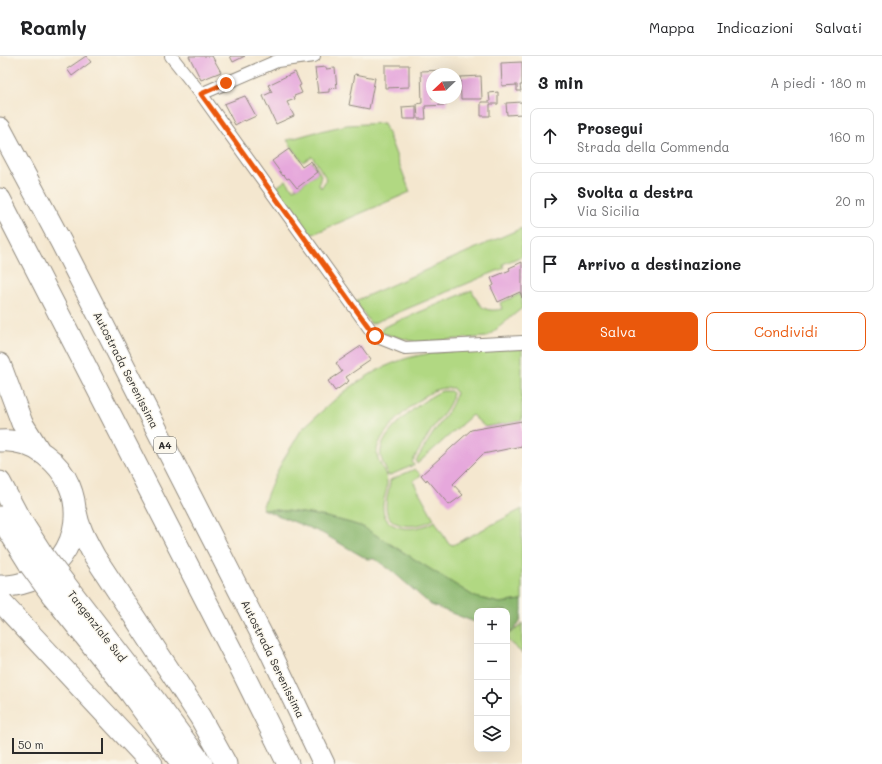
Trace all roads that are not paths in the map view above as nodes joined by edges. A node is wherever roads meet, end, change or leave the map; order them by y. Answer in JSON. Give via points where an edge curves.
{"nodes":[{"id":1,"x":172,"y":56,"type":"edge"},
{"id":2,"x":314,"y":56,"type":"edge"},
{"id":3,"x":275,"y":58,"type":"edge"},
{"id":4,"x":201,"y":94,"type":"junction"},
{"id":5,"x":0,"y":128,"type":"edge"},
{"id":6,"x":0,"y":199,"type":"edge"},
{"id":7,"x":522,"y":342,"type":"edge"},
{"id":8,"x":0,"y":364,"type":"edge"},
{"id":9,"x":0,"y":441,"type":"edge"},
{"id":10,"x":39,"y":450,"type":"junction"},
{"id":11,"x":0,"y":482,"type":"edge"},
{"id":12,"x":76,"y":512,"type":"junction"},
{"id":13,"x":0,"y":517,"type":"edge"},
{"id":14,"x":37,"y":560,"type":"junction"},
{"id":15,"x":0,"y":586,"type":"edge"},
{"id":16,"x":59,"y":590,"type":"junction"},
{"id":17,"x":0,"y":601,"type":"edge"},
{"id":18,"x":152,"y":764,"type":"edge"},
{"id":19,"x":182,"y":764,"type":"edge"},
{"id":20,"x":202,"y":764,"type":"edge"},
{"id":21,"x":226,"y":764,"type":"edge"},
{"id":22,"x":288,"y":764,"type":"edge"},
{"id":23,"x":324,"y":764,"type":"edge"}],
"edges":[{"from":1,"to":4,"type":"street"},
{"from":2,"to":3,"type":"street"},
{"from":3,"to":4,"type":"street"},
{"from":4,"to":7,"type":"street","via":[[375,336],[406,348]]},
{"from":5,"to":23,"type":"highway","name":"Autostrada Serenissima","number":"A4","via":[[256,624]]},
{"from":6,"to":22,"type":"highway"},
{"from":8,"to":10,"type":"highway","via":[[22,424]]},
{"from":9,"to":10,"type":"highway","via":[[22,443]]},
{"from":10,"to":12,"type":"highway","via":[[54,461],[65,476],[73,494]]},
{"from":11,"to":14,"type":"highway","name":"Tangenziale Sud"},
{"from":12,"to":15,"type":"highway","via":[[74,532],[55,565],[39,577],[22,584]]},
{"from":12,"to":21,"type":"highway","via":[[78,524],[95,557],[200,717]]},
{"from":13,"to":14,"type":"highway","name":"Tangenziale Sud"},
{"from":14,"to":16,"type":"highway","name":"Tangenziale Sud","bridge":true},
{"from":16,"to":19,"type":"highway","name":"Tangenziale Sud"},
{"from":16,"to":20,"type":"highway","name":"Tangenziale Sud","via":[[154,699]]},
{"from":17,"to":18,"type":"highway"}]}
